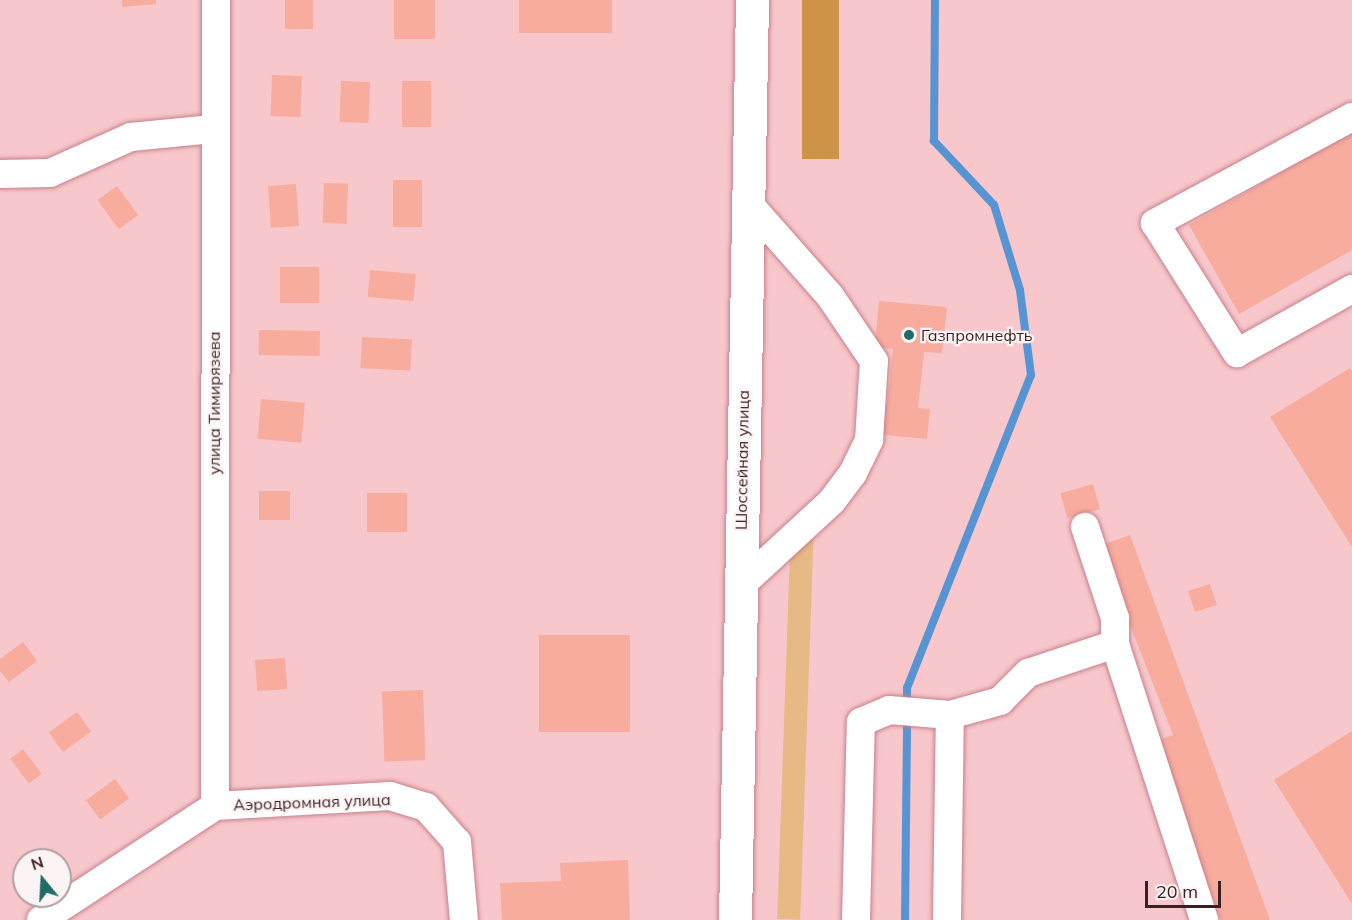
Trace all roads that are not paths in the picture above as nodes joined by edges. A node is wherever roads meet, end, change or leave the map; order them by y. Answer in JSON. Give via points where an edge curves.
{"nodes":[{"id":1,"x":216,"y":0,"type":"edge"},
{"id":2,"x":752,"y":0,"type":"edge"},
{"id":3,"x":1352,"y":117,"type":"edge"},
{"id":4,"x":213,"y":129,"type":"junction"},
{"id":5,"x":0,"y":174,"type":"edge"},
{"id":6,"x":747,"y":202,"type":"junction"},
{"id":7,"x":1352,"y":289,"type":"edge"},
{"id":8,"x":1085,"y":527,"type":"dead end"},
{"id":9,"x":740,"y":586,"type":"junction"},
{"id":10,"x":1115,"y":644,"type":"junction"},
{"id":11,"x":939,"y":713,"type":"junction"},
{"id":12,"x":215,"y":806,"type":"junction"},
{"id":13,"x":41,"y":920,"type":"edge"},
{"id":14,"x":464,"y":920,"type":"edge"},
{"id":15,"x":735,"y":920,"type":"edge"},
{"id":16,"x":856,"y":920,"type":"edge"},
{"id":17,"x":947,"y":920,"type":"edge"},
{"id":18,"x":1204,"y":920,"type":"edge"}],
"edges":[{"from":1,"to":4,"type":"street","name":"улица Тимирязева"},
{"from":2,"to":6,"type":"main road","name":"Шоссейная улица"},
{"from":3,"to":7,"type":"street","via":[[1155,223],[1237,353]]},
{"from":4,"to":5,"type":"street","via":[[132,137],[50,173]]},
{"from":4,"to":12,"type":"street","name":"улица Тимирязева"},
{"from":6,"to":9,"type":"main road","name":"Шоссейная улица"},
{"from":6,"to":9,"type":"street","via":[[830,296],[874,361],[869,440],[853,473],[832,501]]},
{"from":8,"to":10,"type":"street","via":[[1115,618]]},
{"from":9,"to":15,"type":"main road","name":"Шоссейная улица"},
{"from":10,"to":11,"type":"street","via":[[1028,674],[1000,701]]},
{"from":10,"to":18,"type":"street"},
{"from":11,"to":16,"type":"street","via":[[889,710],[861,722]]},
{"from":11,"to":17,"type":"street"},
{"from":12,"to":13,"type":"street"},
{"from":12,"to":14,"type":"street","name":"Аэродромная улица","via":[[390,796],[426,807],[457,842]]}]}
